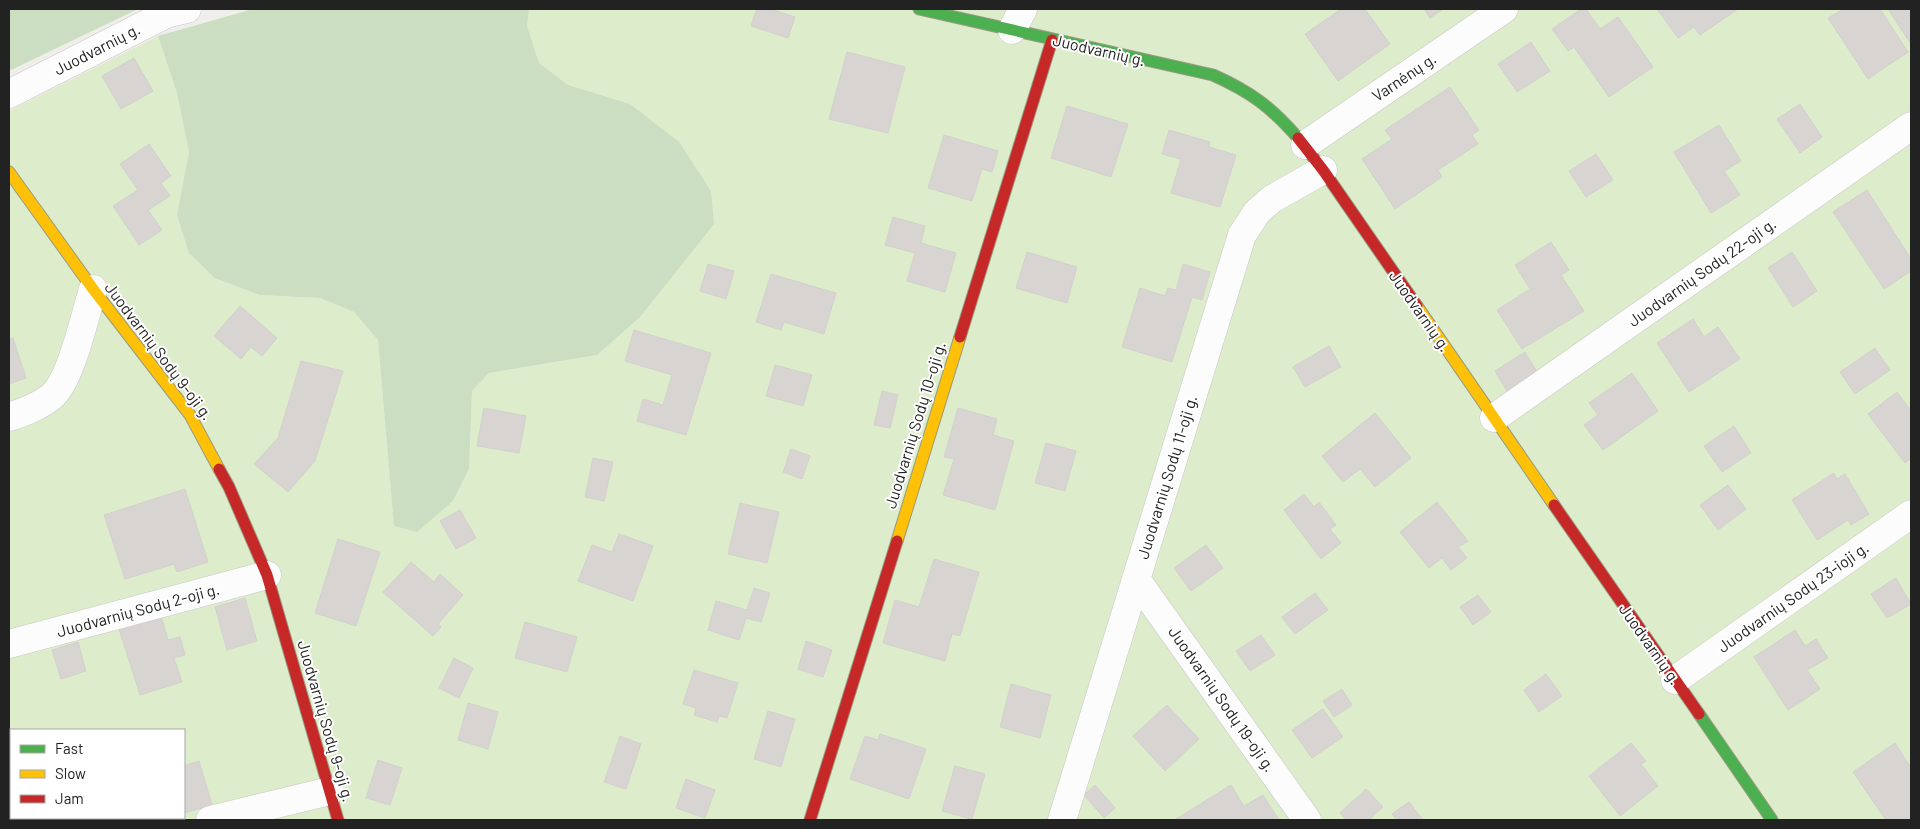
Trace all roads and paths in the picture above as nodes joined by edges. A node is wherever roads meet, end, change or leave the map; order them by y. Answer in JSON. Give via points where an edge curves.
{"nodes":[{"id":1,"x":188,"y":9,"type":"edge"},
{"id":2,"x":919,"y":9,"type":"edge"},
{"id":3,"x":1504,"y":9,"type":"edge"},
{"id":4,"x":1017,"y":19,"type":"edge"},
{"id":5,"x":1052,"y":40,"type":"junction"},
{"id":6,"x":9,"y":94,"type":"edge"},
{"id":7,"x":1911,"y":126,"type":"edge"},
{"id":8,"x":1305,"y":145,"type":"junction"},
{"id":9,"x":1323,"y":170,"type":"junction"},
{"id":10,"x":9,"y":172,"type":"edge"},
{"id":11,"x":93,"y":289,"type":"junction"},
{"id":12,"x":9,"y":417,"type":"edge"},
{"id":13,"x":1494,"y":418,"type":"junction"},
{"id":14,"x":1911,"y":514,"type":"edge"},
{"id":15,"x":267,"y":575,"type":"junction"},
{"id":16,"x":1136,"y":579,"type":"junction"},
{"id":17,"x":9,"y":644,"type":"edge"},
{"id":18,"x":1675,"y":680,"type":"junction"},
{"id":19,"x":330,"y":791,"type":"junction"},
{"id":20,"x":210,"y":820,"type":"edge"},
{"id":21,"x":338,"y":820,"type":"edge"},
{"id":22,"x":810,"y":820,"type":"edge"},
{"id":23,"x":1062,"y":820,"type":"edge"},
{"id":24,"x":1307,"y":820,"type":"edge"},
{"id":25,"x":1772,"y":820,"type":"edge"}],
"edges":[{"from":1,"to":6,"type":"street","name":"Juodvarnių g.","via":[[166,14]]},
{"from":2,"to":4,"type":"street","name":"Juodvarnių g."},
{"from":3,"to":8,"type":"street","name":"Varnėnų g."},
{"from":4,"to":5,"type":"street","name":"Juodvarnių g."},
{"from":5,"to":8,"type":"street","name":"Juodvarnių g.","via":[[1213,75],[1246,90],[1279,117]]},
{"from":5,"to":22,"type":"street","name":"Juodvarnių Sodų 10-oji g."},
{"from":7,"to":13,"type":"street","name":"Juodvarnių Sodų 22-oji g."},
{"from":8,"to":9,"type":"street","name":"Juodvarnių g."},
{"from":9,"to":13,"type":"street","name":"Juodvarnių g."},
{"from":9,"to":16,"type":"street","name":"Juodvarnių Sodų 11-oji g.","via":[[1272,199],[1257,212],[1242,235]]},
{"from":10,"to":11,"type":"street","name":"Juodvarnių Sodų 9-oji g."},
{"from":11,"to":12,"type":"street","via":[[70,367],[53,396],[31,410]]},
{"from":11,"to":15,"type":"street","name":"Juodvarnių Sodų 9-oji g.","via":[[190,415],[229,487]]},
{"from":13,"to":18,"type":"street","name":"Juodvarnių g."},
{"from":14,"to":18,"type":"street","name":"Juodvarnių Sodų 23-ioji g."},
{"from":15,"to":17,"type":"street","name":"Juodvarnių Sodų 2-oji g."},
{"from":15,"to":19,"type":"street","name":"Juodvarnių Sodų 9-oji g."},
{"from":16,"to":23,"type":"street","name":"Juodvarnių Sodų 11-oji g."},
{"from":16,"to":24,"type":"street","name":"Juodvarnių Sodų 19-oji g."},
{"from":18,"to":25,"type":"street","name":"Juodvarnių g."},
{"from":19,"to":20,"type":"street"},
{"from":19,"to":21,"type":"street","name":"Juodvarnių Sodų 9-oji g."}]}
